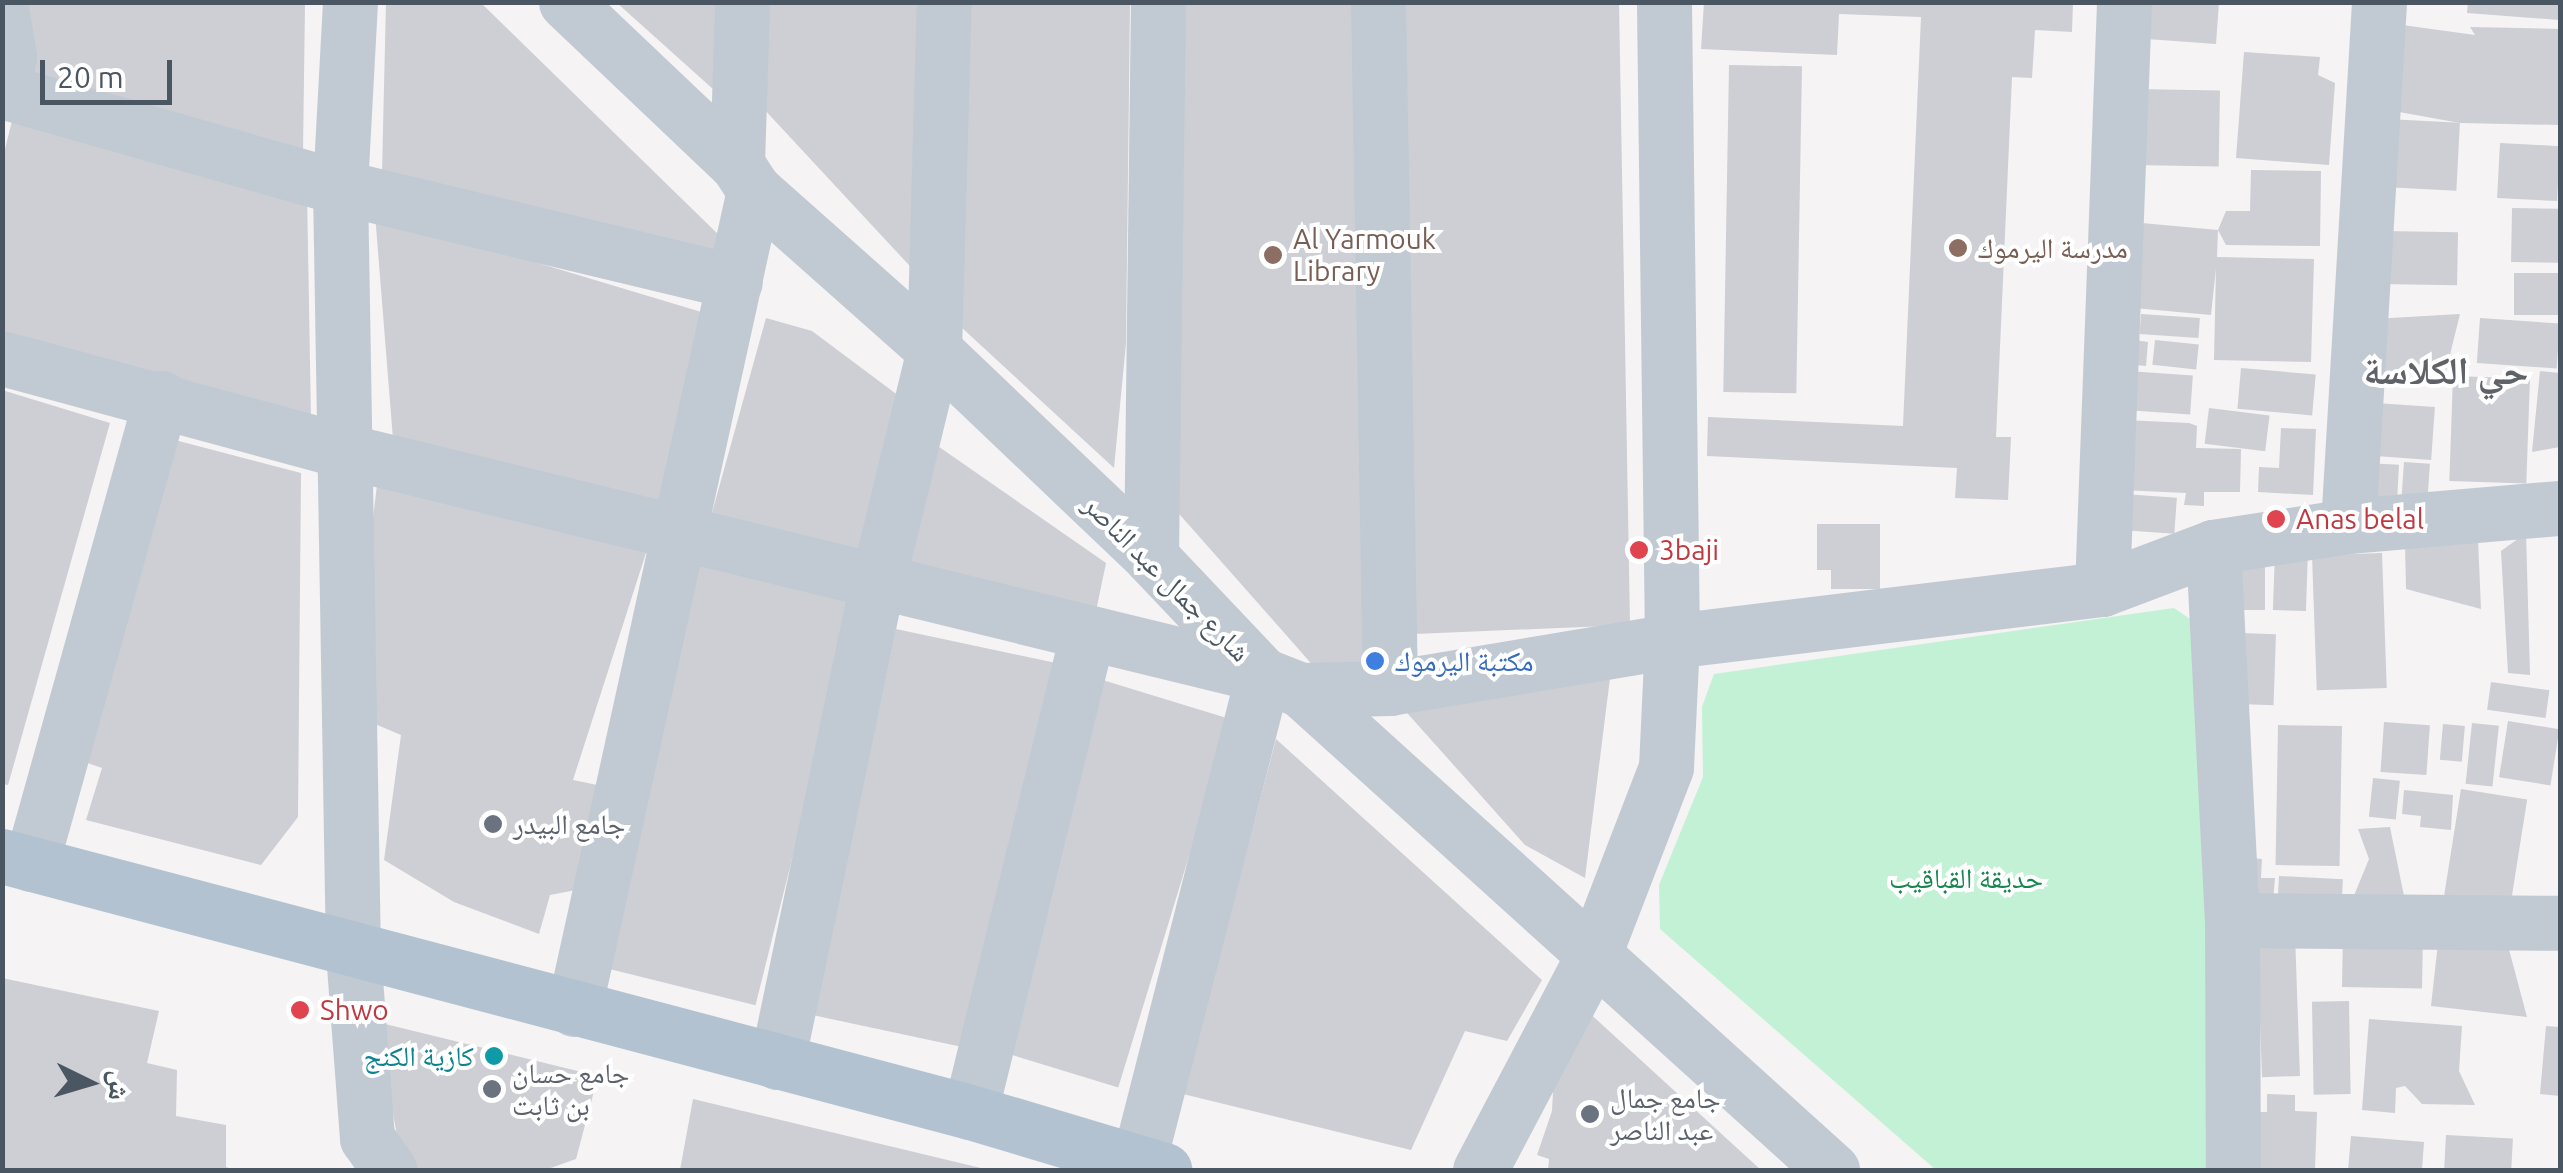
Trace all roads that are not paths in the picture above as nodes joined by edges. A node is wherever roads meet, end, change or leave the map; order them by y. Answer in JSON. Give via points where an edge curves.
{"nodes":[{"id":1,"x":350,"y":2,"type":"edge"},
{"id":2,"x":566,"y":2,"type":"edge"},
{"id":3,"x":742,"y":2,"type":"edge"},
{"id":4,"x":944,"y":2,"type":"edge"},
{"id":5,"x":1158,"y":2,"type":"edge"},
{"id":6,"x":1378,"y":2,"type":"edge"},
{"id":7,"x":1664,"y":2,"type":"edge"},
{"id":8,"x":2124,"y":2,"type":"edge"},
{"id":9,"x":2378,"y":2,"type":"edge"},
{"id":10,"x":2,"y":14,"type":"edge"},
{"id":11,"x":3,"y":92,"type":"edge"},
{"id":12,"x":745,"y":177,"type":"junction"},
{"id":13,"x":340,"y":187,"type":"junction"},
{"id":14,"x":735,"y":282,"type":"junction"},
{"id":15,"x":934,"y":350,"type":"junction"},
{"id":16,"x":2,"y":358,"type":"edge"},
{"id":17,"x":161,"y":398,"type":"junction"},
{"id":18,"x":345,"y":451,"type":"junction"},
{"id":19,"x":2560,"y":508,"type":"edge"},
{"id":20,"x":2348,"y":526,"type":"junction"},
{"id":21,"x":679,"y":531,"type":"junction"},
{"id":22,"x":2213,"y":547,"type":"junction"},
{"id":23,"x":1152,"y":557,"type":"junction"},
{"id":24,"x":877,"y":584,"type":"junction"},
{"id":25,"x":2102,"y":589,"type":"junction"},
{"id":26,"x":1087,"y":636,"type":"junction"},
{"id":27,"x":1672,"y":641,"type":"junction"},
{"id":28,"x":1282,"y":683,"type":"junction"},
{"id":29,"x":1390,"y":688,"type":"junction"},
{"id":30,"x":17,"y":860,"type":"edge"},
{"id":31,"x":2232,"y":920,"type":"junction"},
{"id":32,"x":2560,"y":923,"type":"edge"},
{"id":33,"x":353,"y":952,"type":"junction"},
{"id":34,"x":1594,"y":954,"type":"junction"},
{"id":35,"x":574,"y":1009,"type":"junction"},
{"id":36,"x":777,"y":1062,"type":"junction"},
{"id":37,"x":970,"y":1112,"type":"junction"},
{"id":38,"x":1151,"y":1167,"type":"edge"},
{"id":39,"x":388,"y":1170,"type":"edge"},
{"id":40,"x":1480,"y":1170,"type":"edge"},
{"id":41,"x":1832,"y":1170,"type":"edge"},
{"id":42,"x":2233,"y":1170,"type":"edge"}],
"edges":[{"from":1,"to":13,"type":"street"},
{"from":2,"to":12,"type":"street","name":"شارع جمال عبد الناصر"},
{"from":3,"to":12,"type":"street"},
{"from":4,"to":15,"type":"street"},
{"from":5,"to":23,"type":"street"},
{"from":6,"to":29,"type":"street"},
{"from":7,"to":27,"type":"street"},
{"from":8,"to":25,"type":"street"},
{"from":9,"to":20,"type":"street"},
{"from":10,"to":11,"type":"street","via":[[9,56]]},
{"from":11,"to":13,"type":"street"},
{"from":12,"to":14,"type":"street"},
{"from":12,"to":15,"type":"street","name":"شارع جمال عبد الناصر"},
{"from":13,"to":14,"type":"street"},
{"from":13,"to":18,"type":"street"},
{"from":14,"to":21,"type":"street"},
{"from":15,"to":23,"type":"street","name":"شارع جمال عبد الناصر"},
{"from":15,"to":24,"type":"street"},
{"from":16,"to":17,"type":"street"},
{"from":17,"to":18,"type":"street"},
{"from":17,"to":30,"type":"street"},
{"from":18,"to":21,"type":"street"},
{"from":18,"to":33,"type":"street"},
{"from":19,"to":20,"type":"street"},
{"from":20,"to":22,"type":"street"},
{"from":21,"to":24,"type":"street"},
{"from":21,"to":35,"type":"street"},
{"from":22,"to":25,"type":"street"},
{"from":22,"to":31,"type":"street"},
{"from":23,"to":28,"type":"street","name":"شارع جمال عبد الناصر"},
{"from":24,"to":26,"type":"street"},
{"from":24,"to":36,"type":"street"},
{"from":25,"to":27,"type":"street"},
{"from":26,"to":28,"type":"street"},
{"from":26,"to":37,"type":"street"},
{"from":27,"to":29,"type":"street"},
{"from":27,"to":34,"type":"street","via":[[1666,768]]},
{"from":28,"to":29,"type":"street"},
{"from":28,"to":34,"type":"street","name":"شارع جمال عبد الناصر"},
{"from":28,"to":38,"type":"street"},
{"from":30,"to":33,"type":"main road"},
{"from":31,"to":32,"type":"street"},
{"from":31,"to":42,"type":"street"},
{"from":33,"to":35,"type":"main road"},
{"from":33,"to":39,"type":"street","via":[[367,1138]]},
{"from":34,"to":40,"type":"street"},
{"from":34,"to":41,"type":"street","name":"شارع جمال عبد الناصر"},
{"from":35,"to":36,"type":"main road"},
{"from":36,"to":37,"type":"main road"},
{"from":37,"to":38,"type":"main road"}]}
